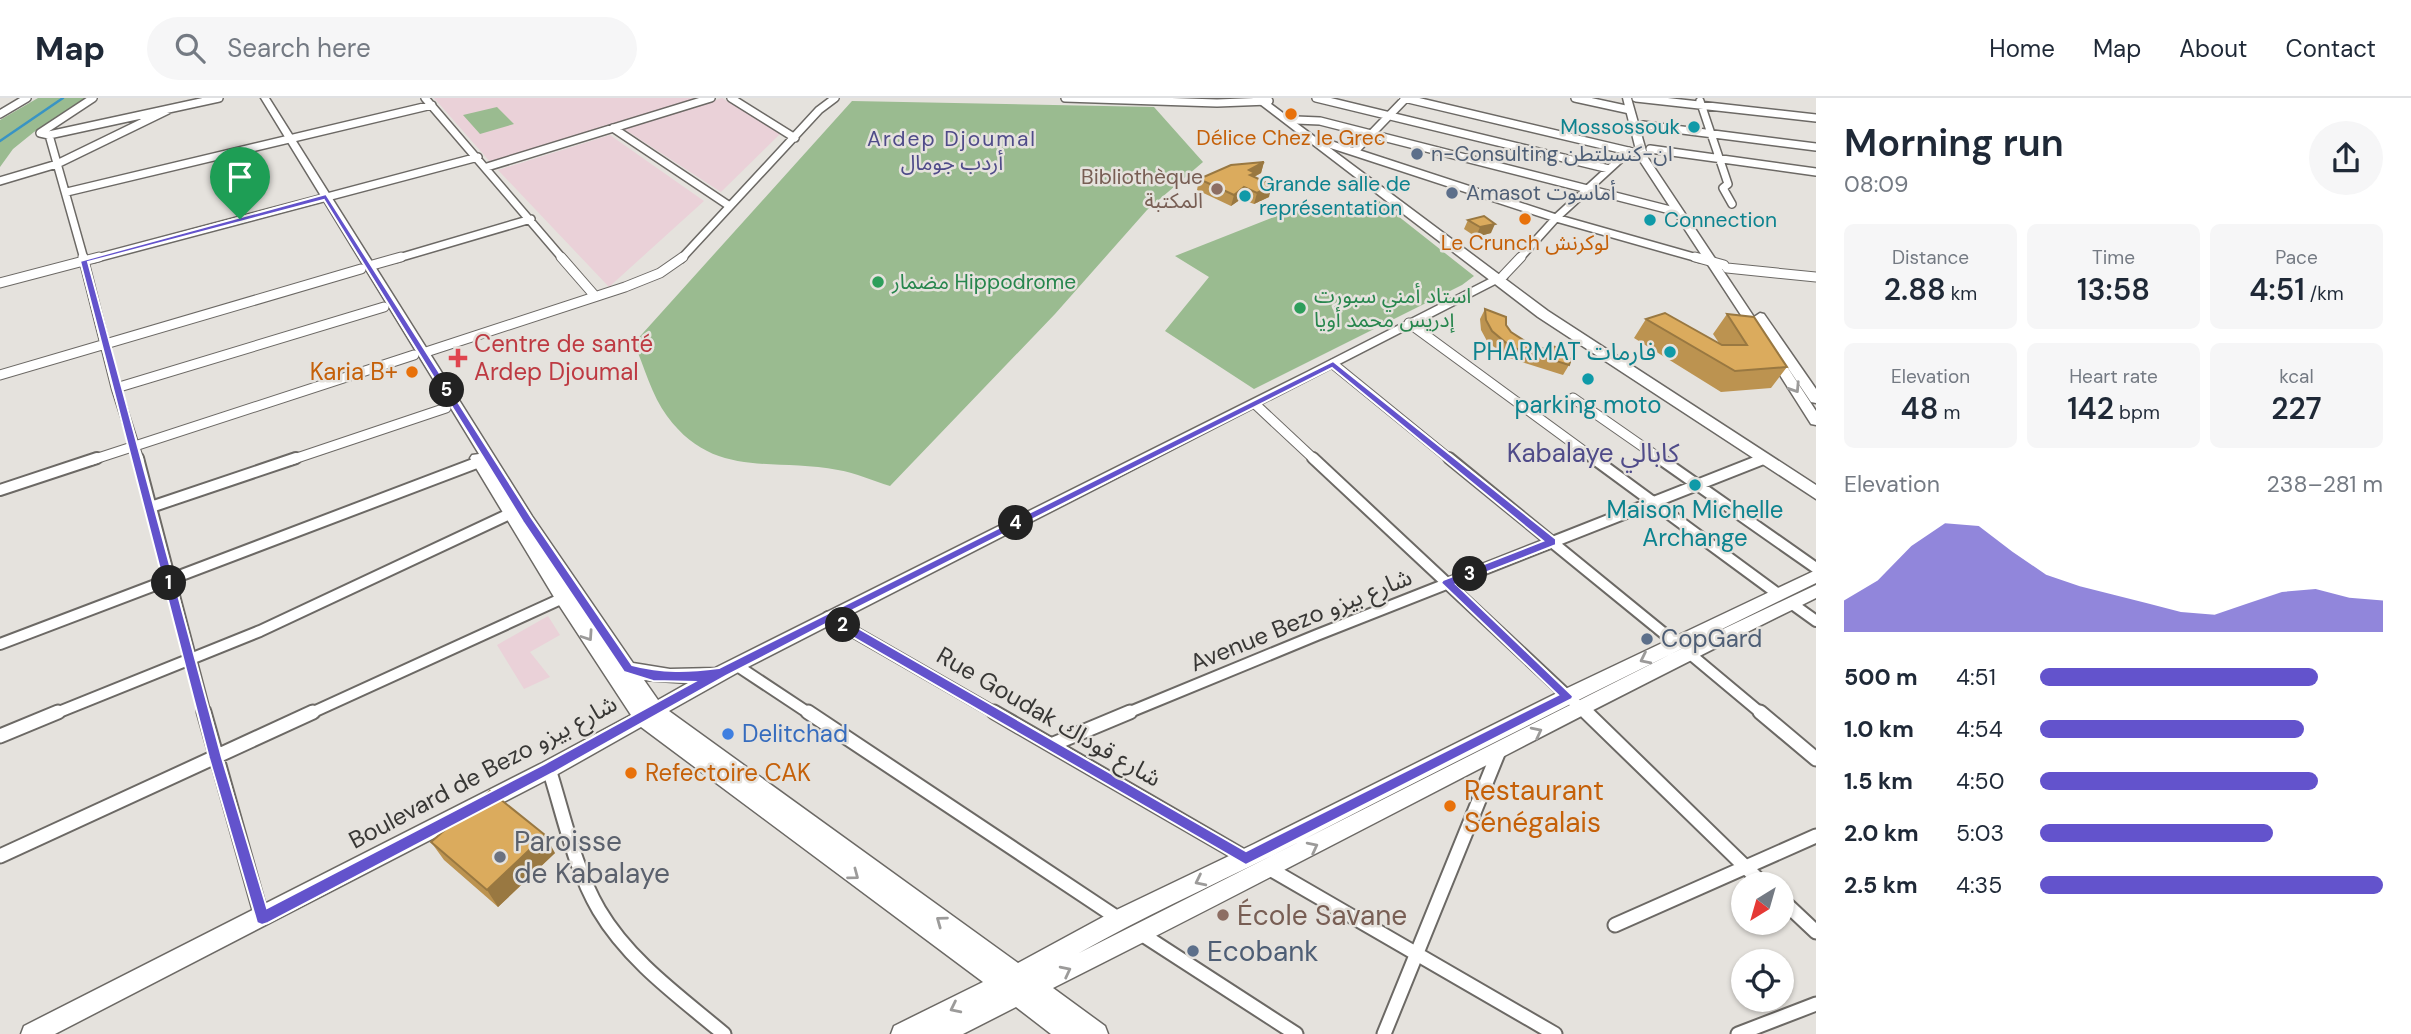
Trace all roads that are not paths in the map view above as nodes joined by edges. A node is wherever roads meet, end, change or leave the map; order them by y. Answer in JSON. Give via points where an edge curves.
{"nodes":[{"id":1,"x":27,"y":98,"type":"edge"},
{"id":2,"x":93,"y":98,"type":"edge"},
{"id":3,"x":219,"y":98,"type":"edge"},
{"id":4,"x":257,"y":98,"type":"edge"},
{"id":5,"x":265,"y":98,"type":"edge"},
{"id":6,"x":425,"y":98,"type":"edge"},
{"id":7,"x":711,"y":98,"type":"edge"},
{"id":8,"x":731,"y":98,"type":"edge"},
{"id":9,"x":835,"y":98,"type":"edge"},
{"id":10,"x":1065,"y":98,"type":"edge"},
{"id":11,"x":1316,"y":98,"type":"edge"},
{"id":12,"x":1405,"y":98,"type":"edge"},
{"id":13,"x":1442,"y":98,"type":"edge"},
{"id":14,"x":1575,"y":98,"type":"edge"},
{"id":15,"x":1635,"y":98,"type":"edge"},
{"id":16,"x":1136,"y":99,"type":"edge"},
{"id":17,"x":1263,"y":100,"type":"edge"},
{"id":18,"x":1700,"y":102,"type":"edge"},
{"id":19,"x":1629,"y":104,"type":"edge"},
{"id":20,"x":432,"y":105,"type":"junction"},
{"id":21,"x":1435,"y":105,"type":"junction"},
{"id":22,"x":168,"y":110,"type":"junction"},
{"id":23,"x":0,"y":114,"type":"edge"},
{"id":24,"x":1389,"y":116,"type":"junction"},
{"id":25,"x":1816,"y":118,"type":"edge"},
{"id":26,"x":1296,"y":120,"type":"junction"},
{"id":27,"x":1643,"y":125,"type":"junction"},
{"id":28,"x":613,"y":128,"type":"junction"},
{"id":29,"x":49,"y":135,"type":"junction"},
{"id":30,"x":1371,"y":135,"type":"junction"},
{"id":31,"x":1712,"y":135,"type":"junction"},
{"id":32,"x":795,"y":138,"type":"junction"},
{"id":33,"x":286,"y":139,"type":"junction"},
{"id":34,"x":1323,"y":142,"type":"junction"},
{"id":35,"x":1816,"y":147,"type":"edge"},
{"id":36,"x":1640,"y":151,"type":"junction"},
{"id":37,"x":1354,"y":152,"type":"junction"},
{"id":38,"x":478,"y":157,"type":"junction"},
{"id":39,"x":1720,"y":159,"type":"junction"},
{"id":40,"x":57,"y":164,"type":"junction"},
{"id":41,"x":487,"y":167,"type":"junction"},
{"id":42,"x":1609,"y":169,"type":"junction"},
{"id":43,"x":1816,"y":172,"type":"edge"},
{"id":44,"x":0,"y":181,"type":"edge"},
{"id":45,"x":1588,"y":190,"type":"junction"},
{"id":46,"x":67,"y":192,"type":"junction"},
{"id":47,"x":322,"y":198,"type":"junction"},
{"id":48,"x":1403,"y":204,"type":"junction"},
{"id":49,"x":1732,"y":204,"type":"dead end"},
{"id":50,"x":728,"y":205,"type":"junction"},
{"id":51,"x":1678,"y":212,"type":"junction"},
{"id":52,"x":1556,"y":218,"type":"junction"},
{"id":53,"x":531,"y":219,"type":"junction"},
{"id":54,"x":84,"y":261,"type":"junction"},
{"id":55,"x":1710,"y":261,"type":"junction"},
{"id":56,"x":1726,"y":266,"type":"junction"},
{"id":57,"x":365,"y":267,"type":"junction"},
{"id":58,"x":1816,"y":277,"type":"edge"},
{"id":59,"x":1499,"y":278,"type":"junction"},
{"id":60,"x":0,"y":283,"type":"edge"},
{"id":61,"x":596,"y":296,"type":"junction"},
{"id":62,"x":384,"y":307,"type":"junction"},
{"id":63,"x":1409,"y":323,"type":"junction"},
{"id":64,"x":106,"y":344,"type":"junction"},
{"id":65,"x":418,"y":354,"type":"junction"},
{"id":66,"x":1333,"y":364,"type":"junction"},
{"id":67,"x":0,"y":375,"type":"edge"},
{"id":68,"x":116,"y":388,"type":"junction"},
{"id":69,"x":1573,"y":398,"type":"dead end"},
{"id":70,"x":1816,"y":399,"type":"edge"},
{"id":71,"x":1255,"y":404,"type":"junction"},
{"id":72,"x":446,"y":408,"type":"junction"},
{"id":73,"x":1816,"y":421,"type":"edge"},
{"id":74,"x":135,"y":444,"type":"junction"},
{"id":75,"x":1763,"y":458,"type":"junction"},
{"id":76,"x":479,"y":462,"type":"junction"},
{"id":77,"x":1816,"y":482,"type":"edge"},
{"id":78,"x":1695,"y":485,"type":"junction"},
{"id":79,"x":0,"y":490,"type":"edge"},
{"id":80,"x":1816,"y":493,"type":"edge"},
{"id":81,"x":1651,"y":503,"type":"junction"},
{"id":82,"x":150,"y":507,"type":"junction"},
{"id":83,"x":516,"y":511,"type":"junction"},
{"id":84,"x":1552,"y":542,"type":"junction"},
{"id":85,"x":1816,"y":568,"type":"edge"},
{"id":86,"x":1816,"y":576,"type":"edge"},
{"id":87,"x":168,"y":580,"type":"junction"},
{"id":88,"x":1447,"y":583,"type":"junction"},
{"id":89,"x":1816,"y":592,"type":"edge"},
{"id":90,"x":563,"y":598,"type":"junction"},
{"id":91,"x":1784,"y":598,"type":"junction"},
{"id":92,"x":828,"y":617,"type":"junction"},
{"id":93,"x":1816,"y":621,"type":"edge"},
{"id":94,"x":0,"y":645,"type":"edge"},
{"id":95,"x":1683,"y":649,"type":"junction"},
{"id":96,"x":190,"y":659,"type":"junction"},
{"id":97,"x":729,"y":668,"type":"junction"},
{"id":98,"x":628,"y":669,"type":"junction"},
{"id":99,"x":1575,"y":702,"type":"junction"},
{"id":100,"x":649,"y":713,"type":"junction"},
{"id":101,"x":0,"y":736,"type":"edge"},
{"id":102,"x":1051,"y":745,"type":"junction"},
{"id":103,"x":1499,"y":751,"type":"junction"},
{"id":104,"x":216,"y":758,"type":"junction"},
{"id":105,"x":1816,"y":759,"type":"edge"},
{"id":106,"x":549,"y":769,"type":"junction"},
{"id":107,"x":1816,"y":836,"type":"edge"},
{"id":108,"x":0,"y":856,"type":"edge"},
{"id":109,"x":1246,"y":858,"type":"junction"},
{"id":110,"x":1746,"y":867,"type":"junction"},
{"id":111,"x":1270,"y":869,"type":"junction"},
{"id":112,"x":1751,"y":872,"type":"edge"},
{"id":113,"x":1794,"y":912,"type":"edge"},
{"id":114,"x":262,"y":918,"type":"junction"},
{"id":115,"x":1119,"y":919,"type":"junction"},
{"id":116,"x":1615,"y":925,"type":"dead end"},
{"id":117,"x":1816,"y":932,"type":"edge"},
{"id":118,"x":1140,"y":933,"type":"junction"},
{"id":119,"x":1417,"y":954,"type":"junction"},
{"id":120,"x":1016,"y":986,"type":"junction"},
{"id":121,"x":1816,"y":1004,"type":"edge"},
{"id":122,"x":33,"y":1034,"type":"edge"},
{"id":123,"x":724,"y":1034,"type":"edge"},
{"id":124,"x":902,"y":1034,"type":"edge"},
{"id":125,"x":939,"y":1034,"type":"edge"},
{"id":126,"x":1070,"y":1034,"type":"edge"},
{"id":127,"x":1097,"y":1034,"type":"edge"},
{"id":128,"x":1296,"y":1034,"type":"edge"},
{"id":129,"x":1384,"y":1034,"type":"edge"},
{"id":130,"x":1555,"y":1034,"type":"edge"},
{"id":131,"x":1738,"y":1034,"type":"edge"}],
"edges":[{"from":1,"to":23,"type":"street"},
{"from":2,"to":29,"type":"street","via":[[40,133]]},
{"from":3,"to":22,"type":"street"},
{"from":4,"to":33,"type":"street"},
{"from":5,"to":33,"type":"street"},
{"from":6,"to":20,"type":"street"},
{"from":7,"to":28,"type":"street"},
{"from":8,"to":32,"type":"street"},
{"from":9,"to":32,"type":"street"},
{"from":10,"to":16,"type":"street"},
{"from":11,"to":24,"type":"street"},
{"from":12,"to":21,"type":"street"},
{"from":12,"to":24,"type":"street"},
{"from":13,"to":21,"type":"street"},
{"from":14,"to":19,"type":"street"},
{"from":15,"to":18,"type":"street"},
{"from":15,"to":27,"type":"street"},
{"from":16,"to":17,"type":"street"},
{"from":17,"to":26,"type":"main road"},
{"from":17,"to":48,"type":"main road"},
{"from":18,"to":25,"type":"street"},
{"from":18,"to":31,"type":"street"},
{"from":19,"to":36,"type":"street"},
{"from":20,"to":33,"type":"street"},
{"from":20,"to":38,"type":"street"},
{"from":21,"to":36,"type":"street"},
{"from":22,"to":29,"type":"street"},
{"from":22,"to":40,"type":"street"},
{"from":24,"to":30,"type":"street"},
{"from":24,"to":42,"type":"street"},
{"from":26,"to":30,"type":"street","via":[[1314,120]]},
{"from":26,"to":34,"type":"main road"},
{"from":27,"to":31,"type":"street"},
{"from":27,"to":36,"type":"street"},
{"from":28,"to":41,"type":"street"},
{"from":28,"to":50,"type":"street"},
{"from":29,"to":40,"type":"street"},
{"from":30,"to":37,"type":"street"},
{"from":30,"to":45,"type":"street"},
{"from":31,"to":35,"type":"street"},
{"from":31,"to":39,"type":"street"},
{"from":32,"to":50,"type":"street"},
{"from":33,"to":46,"type":"street"},
{"from":33,"to":47,"type":"street"},
{"from":34,"to":37,"type":"street"},
{"from":34,"to":48,"type":"main road"},
{"from":36,"to":39,"type":"street"},
{"from":36,"to":42,"type":"street"},
{"from":36,"to":51,"type":"street"},
{"from":36,"to":56,"type":"street","via":[[1671,186]]},
{"from":37,"to":52,"type":"street"},
{"from":38,"to":41,"type":"street"},
{"from":38,"to":47,"type":"street"},
{"from":39,"to":43,"type":"street"},
{"from":39,"to":49,"type":"street","via":[[1728,184],[1723,188]]},
{"from":40,"to":44,"type":"street"},
{"from":40,"to":46,"type":"street"},
{"from":41,"to":53,"type":"street"},
{"from":42,"to":45,"type":"street"},
{"from":45,"to":51,"type":"street"},
{"from":45,"to":52,"type":"street"},
{"from":46,"to":54,"type":"street"},
{"from":47,"to":54,"type":"street"},
{"from":47,"to":57,"type":"street"},
{"from":48,"to":59,"type":"main road"},
{"from":50,"to":61,"type":"street","via":[[681,259],[642,281]]},
{"from":51,"to":55,"type":"street"},
{"from":52,"to":55,"type":"street"},
{"from":52,"to":59,"type":"street"},
{"from":53,"to":57,"type":"street"},
{"from":53,"to":61,"type":"street"},
{"from":54,"to":60,"type":"street"},
{"from":54,"to":64,"type":"street"},
{"from":55,"to":56,"type":"street"},
{"from":55,"to":73,"type":"street","one_way":true},
{"from":56,"to":58,"type":"street"},
{"from":56,"to":70,"type":"street"},
{"from":57,"to":62,"type":"street"},
{"from":57,"to":64,"type":"street"},
{"from":57,"to":65,"type":"street"},
{"from":59,"to":63,"type":"street","name":"Boulevard de Bezo شارع بيزو"},
{"from":59,"to":75,"type":"main road","via":[[1651,387]]},
{"from":59,"to":77,"type":"main road"},
{"from":61,"to":65,"type":"street"},
{"from":62,"to":65,"type":"street"},
{"from":62,"to":68,"type":"street"},
{"from":63,"to":66,"type":"street","name":"Boulevard de Bezo شارع بيزو"},
{"from":63,"to":81,"type":"street"},
{"from":64,"to":67,"type":"street"},
{"from":64,"to":68,"type":"street"},
{"from":65,"to":72,"type":"street"},
{"from":65,"to":74,"type":"street"},
{"from":65,"to":83,"type":"street"},
{"from":66,"to":71,"type":"street","name":"Boulevard de Bezo شارع بيزو"},
{"from":66,"to":84,"type":"street"},
{"from":68,"to":74,"type":"street"},
{"from":69,"to":78,"type":"street"},
{"from":71,"to":88,"type":"street"},
{"from":71,"to":92,"type":"street","name":"Boulevard de Bezo شارع بيزو"},
{"from":72,"to":76,"type":"street"},
{"from":72,"to":82,"type":"street"},
{"from":74,"to":79,"type":"street"},
{"from":74,"to":82,"type":"street"},
{"from":75,"to":78,"type":"street","name":"Avenue Bezo شارع بيزو"},
{"from":75,"to":80,"type":"main road"},
{"from":76,"to":83,"type":"street"},
{"from":76,"to":87,"type":"street"},
{"from":78,"to":81,"type":"street","name":"Avenue Bezo شارع بيزو"},
{"from":78,"to":85,"type":"street"},
{"from":81,"to":84,"type":"street","name":"Avenue Bezo شارع بيزو"},
{"from":81,"to":91,"type":"street"},
{"from":82,"to":87,"type":"street"},
{"from":83,"to":90,"type":"street"},
{"from":83,"to":96,"type":"street","via":[[348,592]]},
{"from":83,"to":98,"type":"street"},
{"from":84,"to":88,"type":"street","name":"Avenue Bezo شارع بيزو"},
{"from":84,"to":95,"type":"street"},
{"from":86,"to":91,"type":"street"},
{"from":87,"to":94,"type":"street"},
{"from":87,"to":96,"type":"street"},
{"from":88,"to":99,"type":"street"},
{"from":88,"to":102,"type":"street","name":"Avenue Bezo شارع بيزو"},
{"from":89,"to":91,"type":"street"},
{"from":90,"to":100,"type":"street","one_way":true},
{"from":90,"to":104,"type":"street"},
{"from":91,"to":93,"type":"street"},
{"from":91,"to":95,"type":"street"},
{"from":92,"to":97,"type":"street","name":"Boulevard de Bezo شارع بيزو"},
{"from":92,"to":102,"type":"street","name":"Rue Goudak شارع قوداك"},
{"from":95,"to":99,"type":"street"},
{"from":95,"to":105,"type":"street"},
{"from":96,"to":101,"type":"street"},
{"from":96,"to":104,"type":"street"},
{"from":97,"to":98,"type":"street","via":[[686,678]]},
{"from":97,"to":100,"type":"street","name":"Boulevard de Bezo شارع بيزو"},
{"from":97,"to":115,"type":"street"},
{"from":98,"to":100,"type":"street"},
{"from":103,"to":99,"type":"street","one_way":true},
{"from":99,"to":109,"type":"street"},
{"from":99,"to":110,"type":"street"},
{"from":100,"to":106,"type":"street","name":"Boulevard de Bezo شارع بيزو"},
{"from":100,"to":120,"type":"street"},
{"from":102,"to":109,"type":"street","name":"Rue Goudak شارع قوداك"},
{"from":111,"to":103,"type":"street","one_way":true},
{"from":103,"to":119,"type":"street"},
{"from":104,"to":108,"type":"street"},
{"from":104,"to":114,"type":"street"},
{"from":106,"to":114,"type":"street","name":"Boulevard de Bezo شارع بيزو"},
{"from":106,"to":123,"type":"street","via":[[582,873],[600,911],[629,950]]},
{"from":107,"to":110,"type":"street"},
{"from":109,"to":115,"type":"street","one_way":true},
{"from":110,"to":112,"type":"street"},
{"from":110,"to":116,"type":"street"},
{"from":111,"to":118,"type":"street"},
{"from":111,"to":119,"type":"street"},
{"from":113,"to":117,"type":"street"},
{"from":114,"to":122,"type":"street","name":"Boulevard de Bezo شارع بيزو"},
{"from":115,"to":120,"type":"street"},
{"from":120,"to":118,"type":"street","one_way":true},
{"from":118,"to":128,"type":"street"},
{"from":119,"to":129,"type":"street"},
{"from":119,"to":130,"type":"street"},
{"from":120,"to":124,"type":"street","one_way":true},
{"from":120,"to":125,"type":"street"},
{"from":120,"to":126,"type":"street"},
{"from":120,"to":127,"type":"street"},
{"from":121,"to":131,"type":"street"}]}
